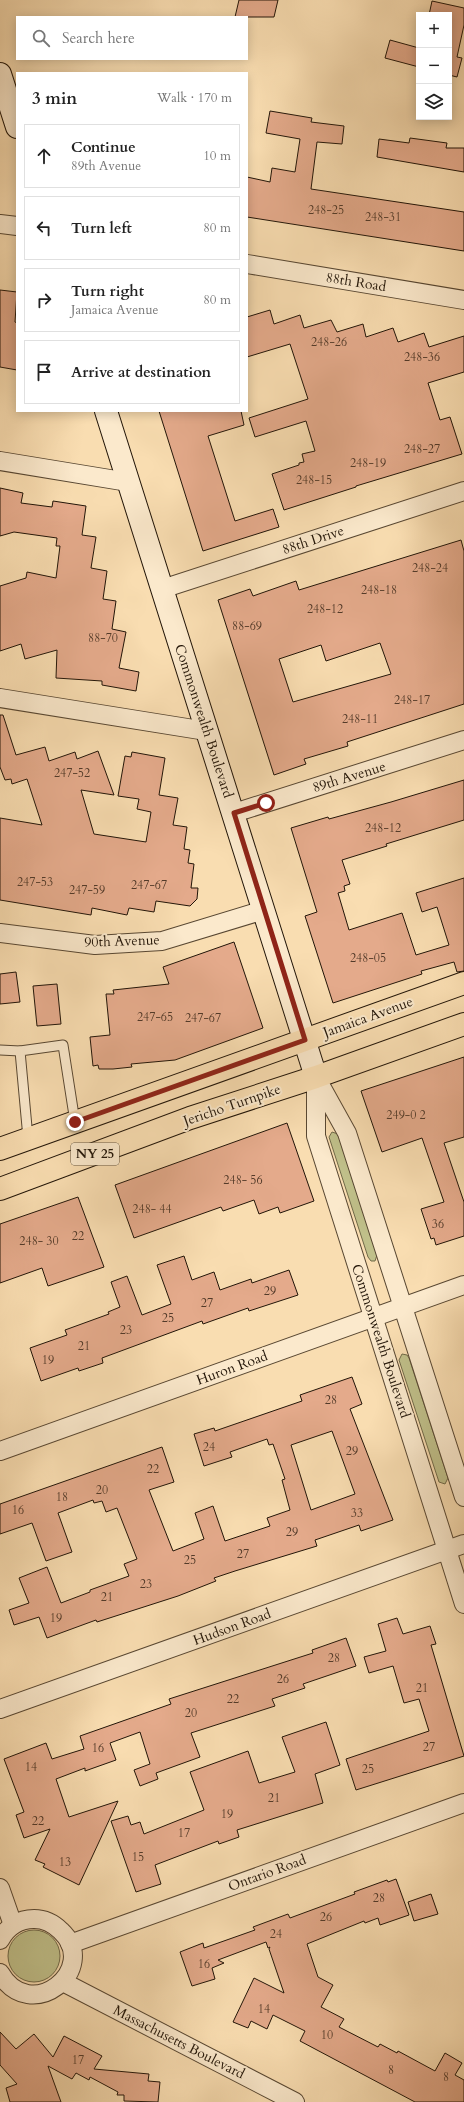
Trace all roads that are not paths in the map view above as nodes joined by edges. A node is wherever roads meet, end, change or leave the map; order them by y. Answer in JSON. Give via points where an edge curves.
{"nodes":[{"id":1,"x":0,"y":74,"type":"edge"},
{"id":2,"x":16,"y":124,"type":"edge"},
{"id":3,"x":0,"y":224,"type":"edge"},
{"id":4,"x":16,"y":226,"type":"edge"},
{"id":5,"x":248,"y":264,"type":"edge"},
{"id":6,"x":464,"y":300,"type":"edge"},
{"id":7,"x":106,"y":412,"type":"edge"},
{"id":8,"x":0,"y":461,"type":"edge"},
{"id":9,"x":128,"y":482,"type":"junction"},
{"id":10,"x":464,"y":492,"type":"edge"},
{"id":11,"x":162,"y":589,"type":"junction"},
{"id":12,"x":0,"y":698,"type":"edge"},
{"id":13,"x":206,"y":731,"type":"junction"},
{"id":14,"x":464,"y":740,"type":"edge"},
{"id":15,"x":234,"y":813,"type":"junction"},
{"id":16,"x":264,"y":910,"type":"junction"},
{"id":17,"x":0,"y":933,"type":"edge"},
{"id":18,"x":464,"y":983,"type":"edge"},
{"id":19,"x":464,"y":1024,"type":"edge"},
{"id":20,"x":305,"y":1040,"type":"junction"},
{"id":21,"x":0,"y":1050,"type":"edge"},
{"id":22,"x":20,"y":1051,"type":"junction"},
{"id":23,"x":316,"y":1077,"type":"junction"},
{"id":24,"x":75,"y":1122,"type":"junction"},
{"id":25,"x":28,"y":1138,"type":"junction"},
{"id":26,"x":0,"y":1149,"type":"edge"},
{"id":27,"x":0,"y":1189,"type":"edge"},
{"id":28,"x":464,"y":1286,"type":"edge"},
{"id":29,"x":403,"y":1307,"type":"junction"},
{"id":30,"x":374,"y":1318,"type":"junction"},
{"id":31,"x":0,"y":1451,"type":"edge"},
{"id":32,"x":464,"y":1497,"type":"edge"},
{"id":33,"x":464,"y":1544,"type":"edge"},
{"id":34,"x":447,"y":1550,"type":"junction"},
{"id":35,"x":464,"y":1604,"type":"edge"},
{"id":36,"x":0,"y":1709,"type":"edge"},
{"id":37,"x":464,"y":1803,"type":"edge"},
{"id":38,"x":0,"y":1888,"type":"edge"},
{"id":39,"x":13,"y":1924,"type":"junction"},
{"id":40,"x":0,"y":1940,"type":"edge"},
{"id":41,"x":70,"y":1944,"type":"junction"},
{"id":42,"x":0,"y":1973,"type":"edge"},
{"id":43,"x":63,"y":1982,"type":"junction"},
{"id":44,"x":291,"y":2101,"type":"edge"}],
"edges":[{"from":1,"to":2,"type":"street"},
{"from":3,"to":4,"type":"street"},
{"from":5,"to":6,"type":"street","name":"88th Road"},
{"from":7,"to":9,"type":"street","name":"Commonwealth Boulevard"},
{"from":8,"to":9,"type":"street"},
{"from":9,"to":11,"type":"street","name":"Commonwealth Boulevard"},
{"from":10,"to":11,"type":"street","name":"88th Drive"},
{"from":11,"to":13,"type":"street","name":"Commonwealth Boulevard"},
{"from":12,"to":13,"type":"street"},
{"from":13,"to":15,"type":"street","name":"Commonwealth Boulevard"},
{"from":14,"to":15,"type":"street","name":"89th Avenue"},
{"from":15,"to":16,"type":"street","name":"Commonwealth Boulevard"},
{"from":16,"to":17,"type":"street","name":"90th Avenue","via":[[162,941],[95,945]]},
{"from":16,"to":20,"type":"street","name":"Commonwealth Boulevard"},
{"from":18,"to":20,"type":"main road","name":"Jamaica Avenue","number":"NY 25"},
{"from":19,"to":23,"type":"main road","name":"Jericho Turnpike","number":"NY 25"},
{"from":20,"to":23,"type":"street","name":"Commonwealth Boulevard"},
{"from":20,"to":24,"type":"main road","name":"Jamaica Avenue","number":"NY 25"},
{"from":21,"to":22,"type":"lane"},
{"from":22,"to":24,"type":"lane","via":[[63,1044]]},
{"from":22,"to":25,"type":"lane"},
{"from":23,"to":27,"type":"main road","name":"Jericho Turnpike","number":"NY 25","via":[[190,1118]]},
{"from":23,"to":29,"type":"street","name":"Commonwealth Boulevard","via":[[347,1133]]},
{"from":23,"to":30,"type":"street","name":"Commonwealth Boulevard","via":[[316,1136]]},
{"from":24,"to":25,"type":"main road","name":"Jamaica Avenue","number":"NY 25"},
{"from":25,"to":26,"type":"main road","name":"Jamaica Avenue","number":"NY 25"},
{"from":28,"to":29,"type":"street","name":"Huron Road"},
{"from":29,"to":30,"type":"street","name":"Huron Road"},
{"from":29,"to":32,"type":"street","name":"Commonwealth Boulevard"},
{"from":30,"to":31,"type":"street","name":"Huron Road"},
{"from":30,"to":34,"type":"street","name":"Commonwealth Boulevard"},
{"from":33,"to":34,"type":"street","name":"Hudson Road"},
{"from":34,"to":35,"type":"street","name":"Commonwealth Boulevard"},
{"from":34,"to":36,"type":"street","name":"Hudson Road"},
{"from":37,"to":41,"type":"street","name":"Ontario Road"},
{"from":38,"to":39,"type":"street"},
{"from":39,"to":40,"type":"street"},
{"from":39,"to":41,"type":"street","via":[[24,1920],[46,1920],[64,1934]]},
{"from":41,"to":43,"type":"street","via":[[72,1964]]},
{"from":42,"to":43,"type":"street","via":[[14,1990],[27,1994],[53,1990]]},
{"from":43,"to":44,"type":"street","name":"Massachusetts Boulevard"}]}
